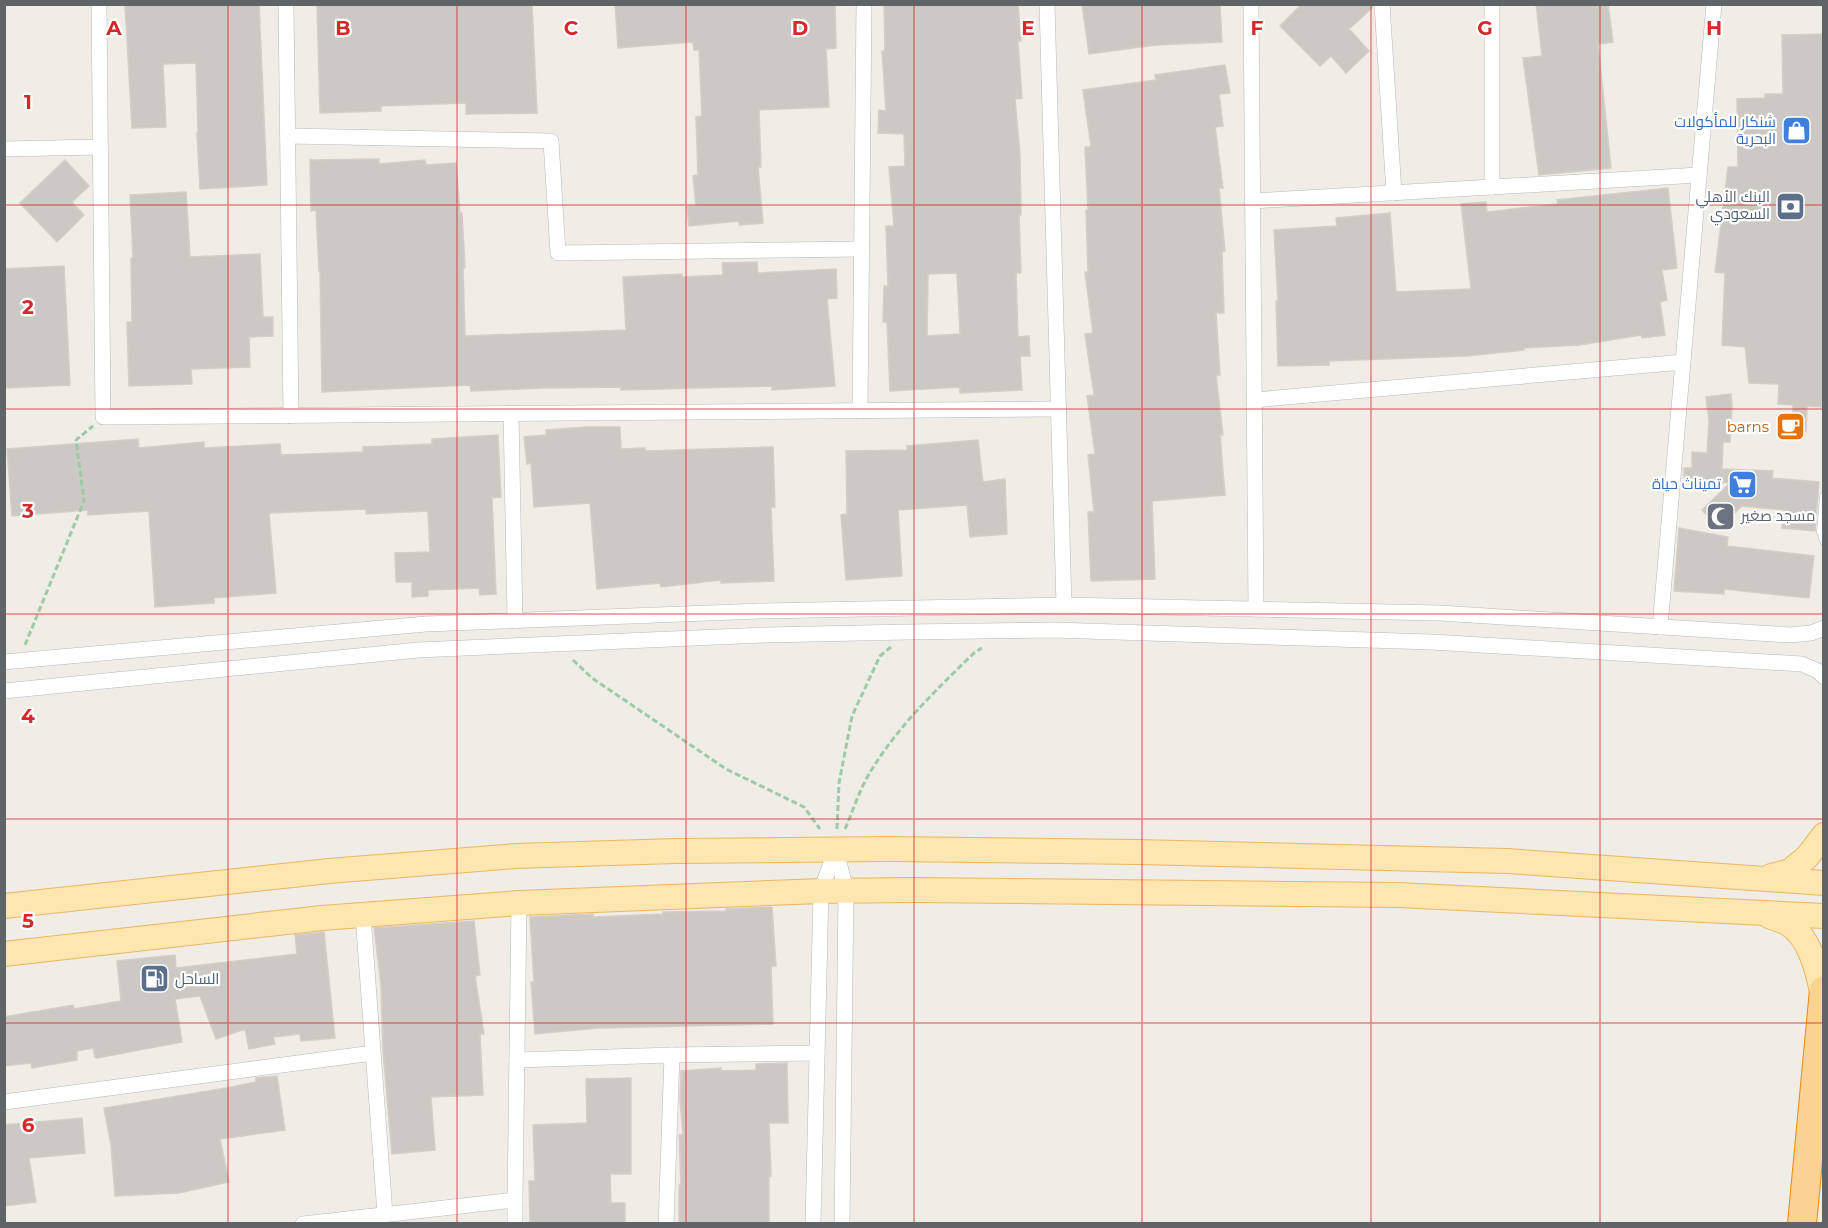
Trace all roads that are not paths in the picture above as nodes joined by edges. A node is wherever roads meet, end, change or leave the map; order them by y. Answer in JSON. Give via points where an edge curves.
{"nodes":[{"id":1,"x":99,"y":4,"type":"edge"},
{"id":2,"x":286,"y":4,"type":"edge"},
{"id":3,"x":864,"y":4,"type":"edge"},
{"id":4,"x":1047,"y":4,"type":"edge"},
{"id":5,"x":1251,"y":4,"type":"edge"},
{"id":6,"x":1382,"y":4,"type":"edge"},
{"id":7,"x":1492,"y":4,"type":"edge"},
{"id":8,"x":1714,"y":4,"type":"edge"},
{"id":9,"x":288,"y":136,"type":"junction"},
{"id":10,"x":100,"y":147,"type":"junction"},
{"id":11,"x":4,"y":149,"type":"edge"},
{"id":12,"x":1699,"y":175,"type":"junction"},
{"id":13,"x":1492,"y":187,"type":"junction"},
{"id":14,"x":1394,"y":193,"type":"junction"},
{"id":15,"x":1252,"y":201,"type":"junction"},
{"id":16,"x":861,"y":249,"type":"junction"},
{"id":17,"x":1683,"y":362,"type":"junction"},
{"id":18,"x":1254,"y":400,"type":"junction"},
{"id":19,"x":1059,"y":409,"type":"junction"},
{"id":20,"x":860,"y":411,"type":"junction"},
{"id":21,"x":511,"y":413,"type":"junction"},
{"id":22,"x":291,"y":416,"type":"junction"},
{"id":23,"x":1824,"y":496,"type":"edge"},
{"id":24,"x":1824,"y":541,"type":"edge"},
{"id":25,"x":1064,"y":604,"type":"junction"},
{"id":26,"x":1256,"y":609,"type":"junction"},
{"id":27,"x":515,"y":621,"type":"junction"},
{"id":28,"x":1660,"y":627,"type":"junction"},
{"id":29,"x":1824,"y":628,"type":"edge"},
{"id":30,"x":12,"y":661,"type":"edge"},
{"id":31,"x":1824,"y":677,"type":"edge"},
{"id":32,"x":4,"y":691,"type":"edge"},
{"id":33,"x":1824,"y":835,"type":"edge"},
{"id":34,"x":836,"y":849,"type":"junction"},
{"id":35,"x":1762,"y":878,"type":"junction"},
{"id":36,"x":1824,"y":883,"type":"edge"},
{"id":37,"x":821,"y":891,"type":"junction"},
{"id":38,"x":846,"y":891,"type":"junction"},
{"id":39,"x":519,"y":903,"type":"junction"},
{"id":40,"x":4,"y":906,"type":"edge"},
{"id":41,"x":1761,"y":913,"type":"junction"},
{"id":42,"x":363,"y":915,"type":"junction"},
{"id":43,"x":1824,"y":916,"type":"edge"},
{"id":44,"x":4,"y":954,"type":"edge"},
{"id":45,"x":1824,"y":990,"type":"edge"},
{"id":46,"x":1823,"y":996,"type":"edge"},
{"id":47,"x":373,"y":1053,"type":"junction"},
{"id":48,"x":817,"y":1053,"type":"junction"},
{"id":49,"x":672,"y":1054,"type":"junction"},
{"id":50,"x":517,"y":1060,"type":"junction"},
{"id":51,"x":4,"y":1102,"type":"edge"},
{"id":52,"x":515,"y":1200,"type":"junction"},
{"id":53,"x":385,"y":1214,"type":"junction"},
{"id":54,"x":303,"y":1224,"type":"edge"},
{"id":55,"x":515,"y":1224,"type":"edge"},
{"id":56,"x":666,"y":1224,"type":"edge"},
{"id":57,"x":813,"y":1224,"type":"edge"},
{"id":58,"x":842,"y":1224,"type":"edge"},
{"id":59,"x":1802,"y":1224,"type":"edge"}],
"edges":[{"from":1,"to":10,"type":"street"},
{"from":2,"to":9,"type":"street"},
{"from":3,"to":16,"type":"street"},
{"from":4,"to":19,"type":"street"},
{"from":5,"to":15,"type":"street"},
{"from":6,"to":14,"type":"street"},
{"from":7,"to":13,"type":"street"},
{"from":8,"to":12,"type":"street"},
{"from":9,"to":16,"type":"street","via":[[551,141],[558,253]]},
{"from":9,"to":22,"type":"street"},
{"from":10,"to":11,"type":"street"},
{"from":10,"to":22,"type":"street","via":[[103,417]]},
{"from":12,"to":13,"type":"street"},
{"from":12,"to":17,"type":"street"},
{"from":13,"to":14,"type":"street"},
{"from":14,"to":15,"type":"street"},
{"from":15,"to":18,"type":"street"},
{"from":16,"to":20,"type":"street"},
{"from":17,"to":18,"type":"street"},
{"from":17,"to":28,"type":"street"},
{"from":18,"to":26,"type":"street"},
{"from":19,"to":20,"type":"street"},
{"from":19,"to":25,"type":"street"},
{"from":20,"to":21,"type":"street"},
{"from":21,"to":22,"type":"street"},
{"from":21,"to":27,"type":"street"},
{"from":23,"to":24,"type":"lane"},
{"from":25,"to":26,"type":"street"},
{"from":25,"to":27,"type":"street"},
{"from":26,"to":28,"type":"street","via":[[1440,614]]},
{"from":27,"to":30,"type":"street","via":[[426,624]]},
{"from":28,"to":29,"type":"street","via":[[1790,635]]},
{"from":31,"to":32,"type":"street","via":[[1802,664],[1431,642],[1054,630],[765,635],[418,650]]},
{"from":33,"to":35,"type":"main road","via":[[1790,871]]},
{"from":34,"to":35,"type":"main road","via":[[1507,861]]},
{"from":34,"to":37,"type":"street"},
{"from":34,"to":38,"type":"street"},
{"from":34,"to":40,"type":"main road","via":[[516,856],[329,871]]},
{"from":35,"to":36,"type":"main road"},
{"from":37,"to":38,"type":"main road"},
{"from":37,"to":39,"type":"main road"},
{"from":37,"to":48,"type":"street"},
{"from":38,"to":41,"type":"main road","via":[[1398,895]]},
{"from":38,"to":58,"type":"street"},
{"from":39,"to":42,"type":"main road"},
{"from":39,"to":50,"type":"street"},
{"from":41,"to":43,"type":"main road"},
{"from":41,"to":46,"type":"main road","via":[[1789,924],[1804,942],[1815,960]]},
{"from":42,"to":44,"type":"main road"},
{"from":42,"to":47,"type":"street"},
{"from":45,"to":46,"type":"highway"},
{"from":46,"to":59,"type":"highway"},
{"from":47,"to":51,"type":"street"},
{"from":47,"to":53,"type":"street"},
{"from":48,"to":49,"type":"street"},
{"from":48,"to":57,"type":"street"},
{"from":49,"to":50,"type":"street"},
{"from":49,"to":56,"type":"street"},
{"from":50,"to":52,"type":"street"},
{"from":52,"to":53,"type":"street"},
{"from":52,"to":55,"type":"street"},
{"from":53,"to":54,"type":"street"}]}
